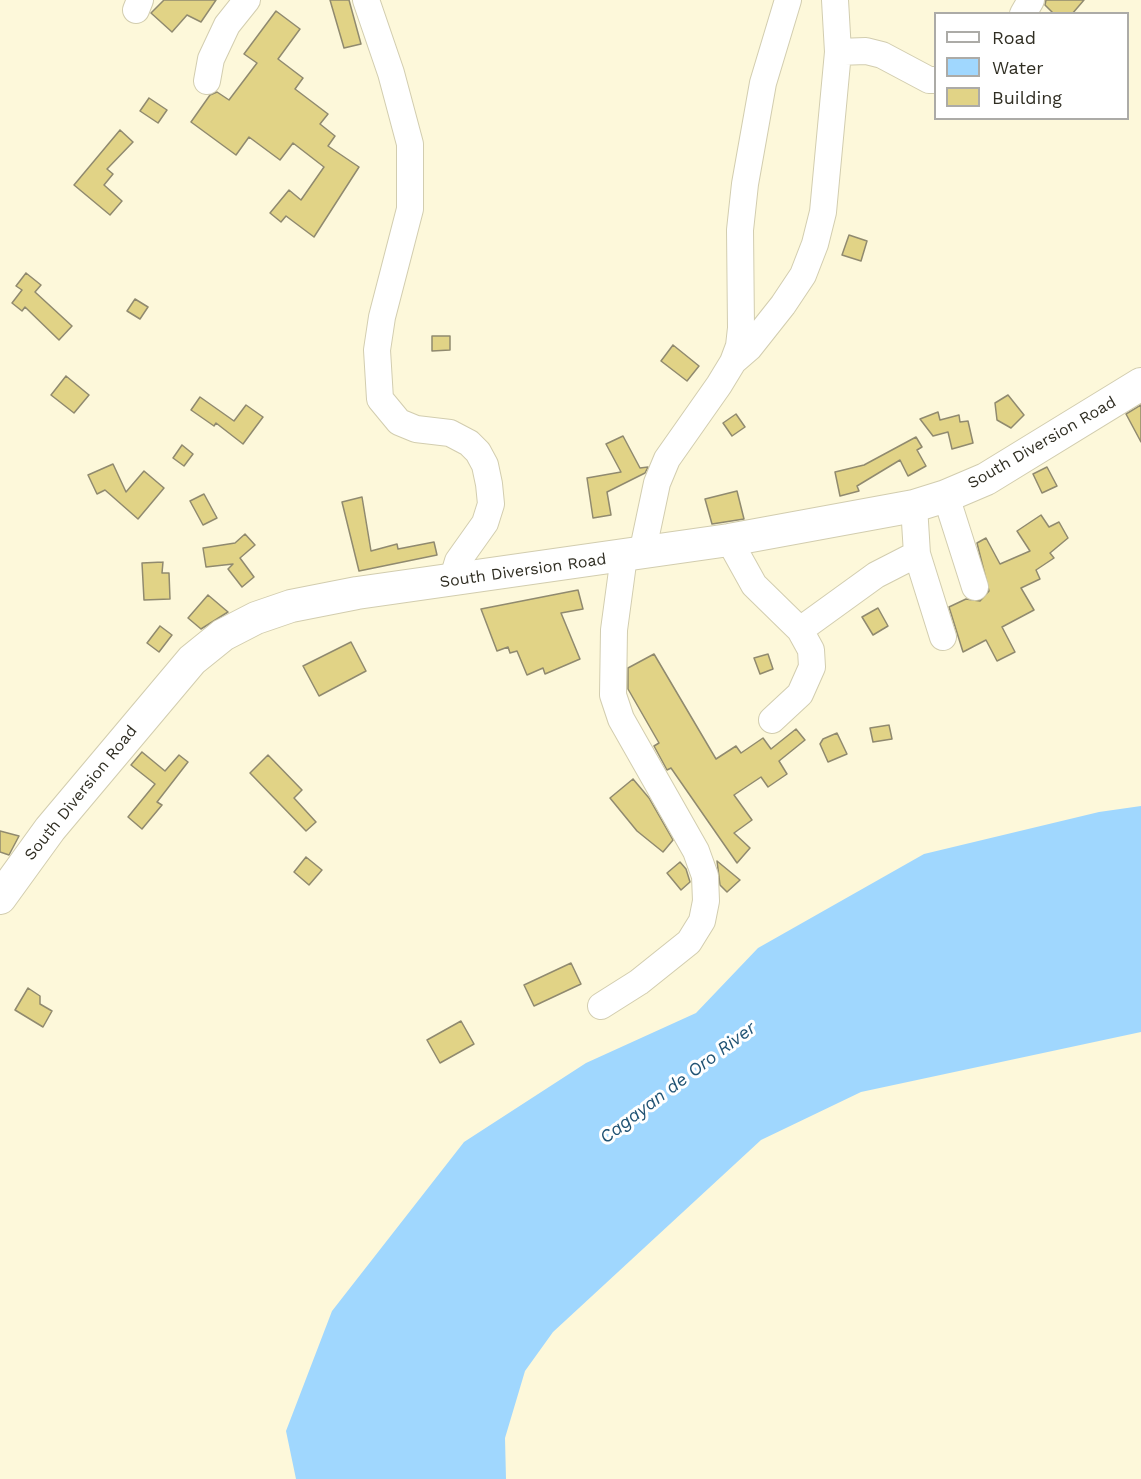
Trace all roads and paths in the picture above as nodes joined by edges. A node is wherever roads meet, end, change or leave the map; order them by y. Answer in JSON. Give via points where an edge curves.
{"nodes":[{"id":1,"x":247,"y":0,"type":"edge"},
{"id":2,"x":366,"y":0,"type":"edge"},
{"id":3,"x":788,"y":0,"type":"edge"},
{"id":4,"x":835,"y":0,"type":"edge"},
{"id":5,"x":838,"y":52,"type":"junction"},
{"id":6,"x":934,"y":80,"type":"edge"},
{"id":7,"x":207,"y":81,"type":"dead end"},
{"id":8,"x":734,"y":362,"type":"junction"},
{"id":9,"x":1141,"y":384,"type":"edge"},
{"id":10,"x":946,"y":496,"type":"junction"},
{"id":11,"x":914,"y":506,"type":"junction"},
{"id":12,"x":729,"y":540,"type":"junction"},
{"id":13,"x":917,"y":554,"type":"junction"},
{"id":14,"x":633,"y":555,"type":"junction"},
{"id":15,"x":452,"y":581,"type":"junction"},
{"id":16,"x":975,"y":587,"type":"dead end"},
{"id":17,"x":800,"y":630,"type":"junction"},
{"id":18,"x":943,"y":637,"type":"dead end"},
{"id":19,"x":772,"y":720,"type":"dead end"},
{"id":20,"x":0,"y":898,"type":"edge"},
{"id":21,"x":601,"y":1006,"type":"dead end"}],
"edges":[{"from":1,"to":7,"type":"street","via":[[227,25],[210,59]]},
{"from":2,"to":15,"type":"street","via":[[410,144],[410,209],[377,350],[381,399],[399,422],[417,429],[450,433],[469,443],[485,465],[489,484],[491,504],[485,523],[458,561]]},
{"from":3,"to":8,"type":"street","via":[[751,139],[740,230],[741,328]]},
{"from":4,"to":5,"type":"street"},
{"from":5,"to":6,"type":"street","via":[[882,55]]},
{"from":5,"to":8,"type":"street","via":[[823,212],[815,244],[803,275],[783,305]]},
{"from":8,"to":14,"type":"street","via":[[667,459]]},
{"from":9,"to":10,"type":"main road","name":"South Diversion Road","via":[[986,479]]},
{"from":10,"to":11,"type":"main road","name":"South Diversion Road"},
{"from":10,"to":16,"type":"street"},
{"from":11,"to":12,"type":"main road","name":"South Diversion Road"},
{"from":11,"to":13,"type":"street"},
{"from":12,"to":14,"type":"main road","name":"South Diversion Road"},
{"from":12,"to":17,"type":"street","via":[[754,585]]},
{"from":13,"to":17,"type":"street","via":[[876,575]]},
{"from":13,"to":18,"type":"street"},
{"from":14,"to":15,"type":"main road","name":"South Diversion Road"},
{"from":14,"to":21,"type":"street","via":[[614,630],[613,695],[621,719],[696,851],[705,876],[706,900],[702,921],[689,942]]},
{"from":15,"to":20,"type":"main road","name":"South Diversion Road","via":[[291,606],[223,635],[192,660],[149,709],[43,837]]},
{"from":17,"to":19,"type":"street","via":[[811,650],[812,667],[800,693]]}]}
